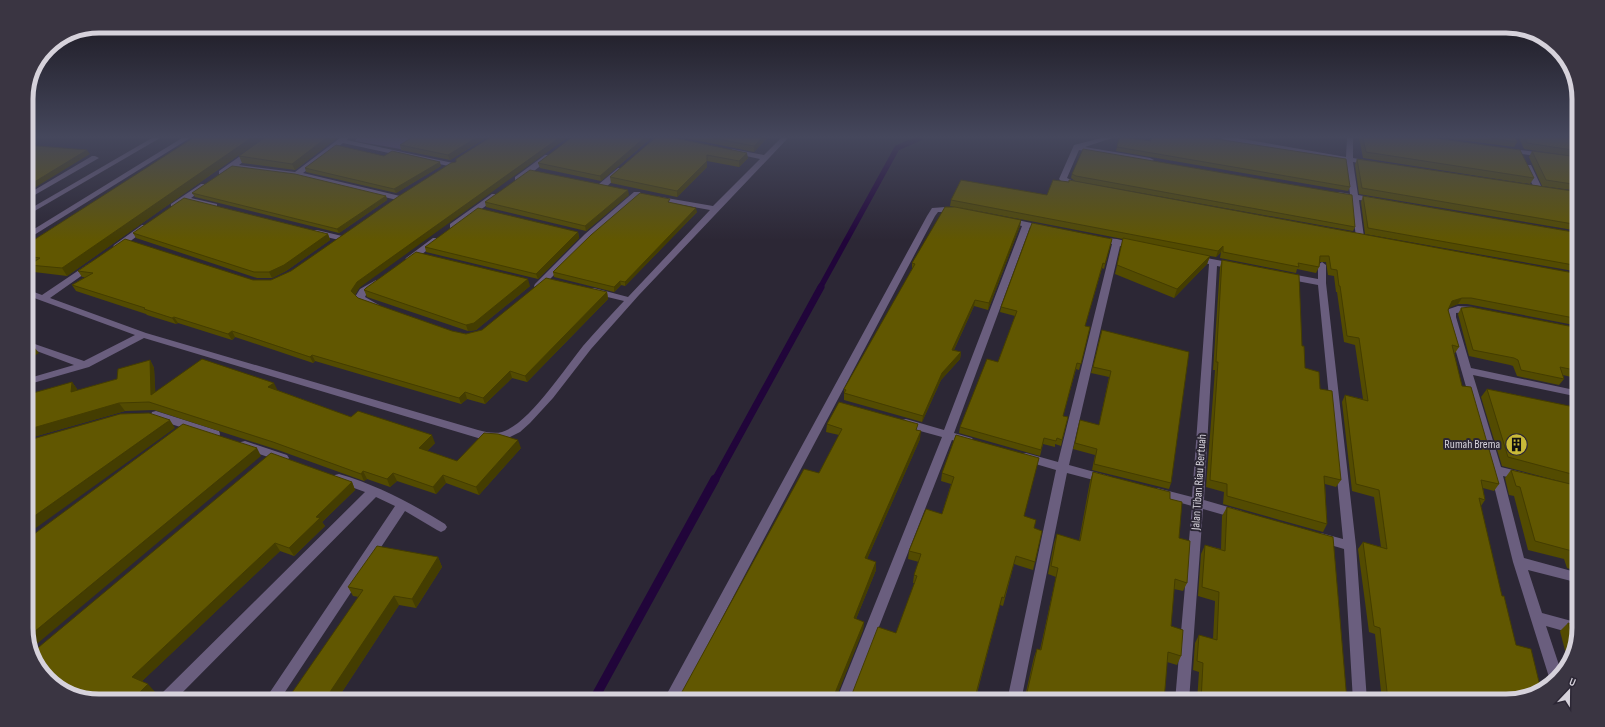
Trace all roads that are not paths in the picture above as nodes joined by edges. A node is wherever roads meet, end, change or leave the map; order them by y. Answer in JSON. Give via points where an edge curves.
{"nodes":[{"id":1,"x":71,"y":172,"type":"edge"},
{"id":2,"x":99,"y":172,"type":"edge"},
{"id":3,"x":133,"y":172,"type":"edge"},
{"id":4,"x":224,"y":172,"type":"edge"},
{"id":5,"x":280,"y":172,"type":"edge"},
{"id":6,"x":300,"y":172,"type":"edge"},
{"id":7,"x":526,"y":172,"type":"edge"},
{"id":8,"x":536,"y":172,"type":"edge"},
{"id":9,"x":618,"y":172,"type":"edge"},
{"id":10,"x":752,"y":172,"type":"edge"},
{"id":11,"x":1066,"y":172,"type":"edge"},
{"id":12,"x":1350,"y":172,"type":"edge"},
{"id":13,"x":1530,"y":172,"type":"edge"},
{"id":14,"x":297,"y":174,"type":"junction"},
{"id":15,"x":544,"y":174,"type":"edge"},
{"id":16,"x":512,"y":183,"type":"edge"},
{"id":17,"x":602,"y":186,"type":"edge"},
{"id":18,"x":1088,"y":187,"type":"edge"},
{"id":19,"x":1538,"y":188,"type":"edge"},
{"id":20,"x":500,"y":192,"type":"edge"},
{"id":21,"x":1330,"y":192,"type":"edge"},
{"id":22,"x":33,"y":194,"type":"edge"},
{"id":23,"x":1353,"y":196,"type":"junction"},
{"id":24,"x":185,"y":198,"type":"junction"},
{"id":25,"x":397,"y":198,"type":"edge"},
{"id":26,"x":1384,"y":202,"type":"edge"},
{"id":27,"x":224,"y":208,"type":"edge"},
{"id":28,"x":715,"y":209,"type":"junction"},
{"id":29,"x":33,"y":210,"type":"edge"},
{"id":30,"x":166,"y":212,"type":"edge"},
{"id":31,"x":968,"y":212,"type":"edge"},
{"id":32,"x":998,"y":218,"type":"edge"},
{"id":33,"x":153,"y":222,"type":"edge"},
{"id":34,"x":1027,"y":224,"type":"junction"},
{"id":35,"x":1049,"y":229,"type":"edge"},
{"id":36,"x":308,"y":230,"type":"edge"},
{"id":37,"x":33,"y":234,"type":"edge"},
{"id":38,"x":1087,"y":236,"type":"edge"},
{"id":39,"x":1361,"y":237,"type":"edge"},
{"id":40,"x":339,"y":238,"type":"edge"},
{"id":41,"x":1117,"y":242,"type":"junction"},
{"id":42,"x":1147,"y":248,"type":"edge"},
{"id":43,"x":109,"y":252,"type":"edge"},
{"id":44,"x":1184,"y":256,"type":"edge"},
{"id":45,"x":97,"y":261,"type":"edge"},
{"id":46,"x":1213,"y":262,"type":"junction"},
{"id":47,"x":1322,"y":265,"type":"edge"},
{"id":48,"x":400,"y":266,"type":"edge"},
{"id":49,"x":1244,"y":268,"type":"edge"},
{"id":50,"x":1275,"y":274,"type":"edge"},
{"id":51,"x":381,"y":279,"type":"edge"},
{"id":52,"x":1322,"y":283,"type":"junction"},
{"id":53,"x":584,"y":289,"type":"edge"},
{"id":54,"x":33,"y":294,"type":"edge"},
{"id":55,"x":528,"y":294,"type":"edge"},
{"id":56,"x":43,"y":298,"type":"junction"},
{"id":57,"x":631,"y":300,"type":"junction"},
{"id":58,"x":386,"y":309,"type":"edge"},
{"id":59,"x":1486,"y":313,"type":"edge"},
{"id":60,"x":143,"y":335,"type":"junction"},
{"id":61,"x":33,"y":347,"type":"edge"},
{"id":62,"x":85,"y":366,"type":"junction"},
{"id":63,"x":1466,"y":370,"type":"junction"},
{"id":64,"x":33,"y":380,"type":"edge"},
{"id":65,"x":1572,"y":393,"type":"edge"},
{"id":66,"x":146,"y":415,"type":"edge"},
{"id":67,"x":897,"y":421,"type":"edge"},
{"id":68,"x":188,"y":425,"type":"junction"},
{"id":69,"x":176,"y":434,"type":"edge"},
{"id":70,"x":948,"y":435,"type":"junction"},
{"id":71,"x":224,"y":437,"type":"edge"},
{"id":72,"x":238,"y":442,"type":"edge"},
{"id":73,"x":978,"y":444,"type":"edge"},
{"id":74,"x":273,"y":454,"type":"junction"},
{"id":75,"x":1016,"y":455,"type":"edge"},
{"id":76,"x":295,"y":462,"type":"edge"},
{"id":77,"x":261,"y":464,"type":"edge"},
{"id":78,"x":1062,"y":468,"type":"junction"},
{"id":79,"x":1496,"y":470,"type":"junction"},
{"id":80,"x":331,"y":475,"type":"edge"},
{"id":81,"x":1534,"y":480,"type":"edge"},
{"id":82,"x":1115,"y":482,"type":"edge"},
{"id":83,"x":1145,"y":489,"type":"edge"},
{"id":84,"x":374,"y":491,"type":"junction"},
{"id":85,"x":1198,"y":503,"type":"junction"},
{"id":86,"x":403,"y":504,"type":"junction"},
{"id":87,"x":1251,"y":518,"type":"edge"},
{"id":88,"x":441,"y":527,"type":"dead end"},
{"id":89,"x":1312,"y":535,"type":"edge"},
{"id":90,"x":1350,"y":546,"type":"junction"},
{"id":91,"x":1519,"y":562,"type":"junction"},
{"id":92,"x":1572,"y":576,"type":"edge"},
{"id":93,"x":1536,"y":617,"type":"junction"},
{"id":94,"x":1572,"y":627,"type":"edge"},
{"id":95,"x":1554,"y":671,"type":"edge"},
{"id":96,"x":171,"y":694,"type":"edge"},
{"id":97,"x":276,"y":694,"type":"edge"},
{"id":98,"x":674,"y":694,"type":"edge"},
{"id":99,"x":846,"y":694,"type":"edge"},
{"id":100,"x":1015,"y":694,"type":"edge"},
{"id":101,"x":1183,"y":694,"type":"edge"},
{"id":102,"x":1360,"y":694,"type":"edge"}],
"edges":[{"from":1,"to":22,"type":"street"},
{"from":2,"to":29,"type":"street"},
{"from":3,"to":37,"type":"street"},
{"from":4,"to":24,"type":"street"},
{"from":5,"to":14,"type":"street"},
{"from":6,"to":14,"type":"street"},
{"from":7,"to":16,"type":"street"},
{"from":8,"to":15,"type":"street"},
{"from":9,"to":17,"type":"street"},
{"from":10,"to":28,"type":"street"},
{"from":11,"to":18,"type":"street","via":[[1063,179]]},
{"from":12,"to":23,"type":"street"},
{"from":13,"to":19,"type":"street"},
{"from":14,"to":25,"type":"street"},
{"from":20,"to":48,"type":"street","via":[[481,210],[422,255]]},
{"from":21,"to":23,"type":"street"},
{"from":23,"to":26,"type":"street"},
{"from":23,"to":39,"type":"street"},
{"from":24,"to":27,"type":"street"},
{"from":24,"to":30,"type":"street"},
{"from":28,"to":55,"type":"street","via":[[641,194],[584,235]]},
{"from":28,"to":57,"type":"street"},
{"from":31,"to":98,"type":"street","via":[[935,210],[931,216],[835,403]]},
{"from":32,"to":34,"type":"street"},
{"from":33,"to":43,"type":"street","via":[[131,241]]},
{"from":34,"to":35,"type":"street"},
{"from":34,"to":70,"type":"street"},
{"from":36,"to":40,"type":"street"},
{"from":38,"to":41,"type":"street"},
{"from":41,"to":42,"type":"street"},
{"from":41,"to":78,"type":"street"},
{"from":44,"to":46,"type":"street"},
{"from":45,"to":56,"type":"street"},
{"from":46,"to":49,"type":"street"},
{"from":46,"to":85,"type":"street","name":"Jalan Tiban Riau Bertuah"},
{"from":47,"to":52,"type":"street"},
{"from":50,"to":52,"type":"street"},
{"from":51,"to":58,"type":"street","via":[[363,291],[360,297]]},
{"from":52,"to":90,"type":"street"},
{"from":53,"to":57,"type":"street"},
{"from":54,"to":56,"type":"street"},
{"from":56,"to":60,"type":"street"},
{"from":57,"to":60,"type":"street","via":[[587,348],[529,419],[507,435],[498,437],[462,429]]},
{"from":59,"to":63,"type":"street","via":[[1467,309],[1452,310],[1451,317]]},
{"from":60,"to":62,"type":"street"},
{"from":61,"to":62,"type":"street"},
{"from":62,"to":64,"type":"street"},
{"from":63,"to":65,"type":"street"},
{"from":63,"to":79,"type":"street","via":[[1477,390]]},
{"from":66,"to":68,"type":"street"},
{"from":67,"to":70,"type":"street"},
{"from":68,"to":69,"type":"street"},
{"from":68,"to":71,"type":"street"},
{"from":70,"to":73,"type":"street"},
{"from":70,"to":99,"type":"street"},
{"from":72,"to":74,"type":"street"},
{"from":74,"to":76,"type":"street"},
{"from":74,"to":77,"type":"street"},
{"from":75,"to":78,"type":"street"},
{"from":78,"to":82,"type":"street"},
{"from":78,"to":100,"type":"street"},
{"from":79,"to":81,"type":"street"},
{"from":79,"to":91,"type":"street"},
{"from":80,"to":84,"type":"street"},
{"from":83,"to":85,"type":"street"},
{"from":84,"to":86,"type":"street"},
{"from":84,"to":96,"type":"street"},
{"from":85,"to":87,"type":"street"},
{"from":85,"to":101,"type":"street","name":"Jalan Tiban Riau Bertuah"},
{"from":86,"to":88,"type":"street"},
{"from":86,"to":97,"type":"street"},
{"from":89,"to":90,"type":"street"},
{"from":90,"to":102,"type":"street"},
{"from":91,"to":92,"type":"street"},
{"from":91,"to":93,"type":"street"},
{"from":93,"to":94,"type":"street"},
{"from":93,"to":95,"type":"street"}]}
